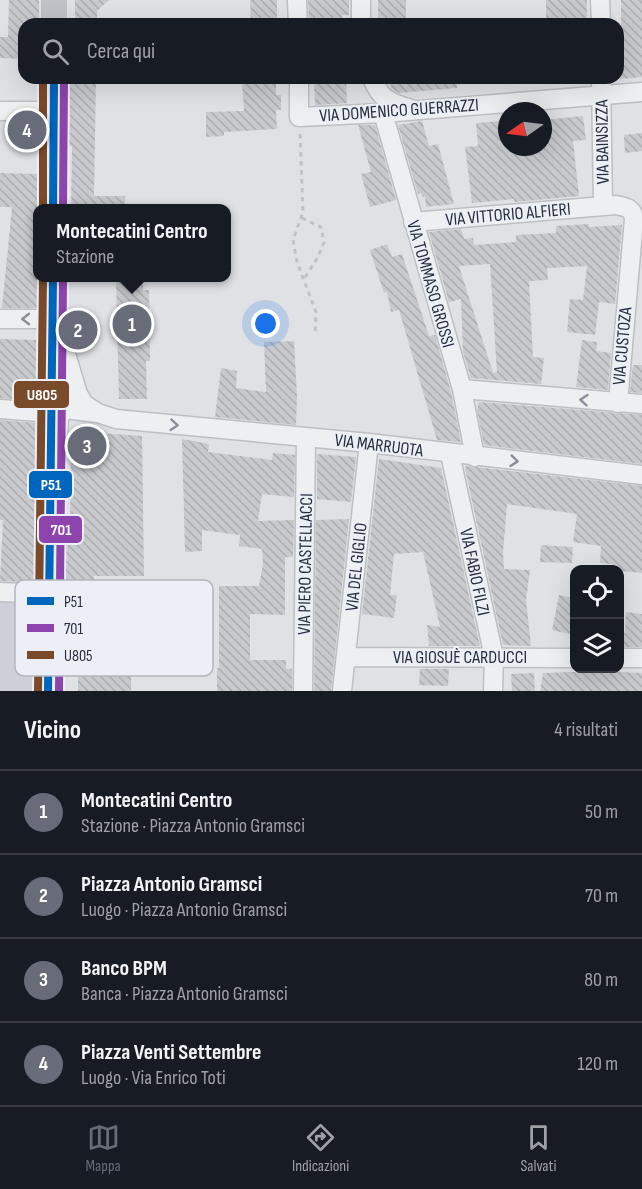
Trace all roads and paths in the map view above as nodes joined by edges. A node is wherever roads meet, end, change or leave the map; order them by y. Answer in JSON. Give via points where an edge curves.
{"nodes":[{"id":1,"x":54,"y":0,"type":"edge"},
{"id":2,"x":297,"y":0,"type":"edge"},
{"id":3,"x":361,"y":0,"type":"edge"},
{"id":4,"x":600,"y":0,"type":"edge"},
{"id":5,"x":54,"y":18,"type":"edge"},
{"id":6,"x":297,"y":18,"type":"edge"},
{"id":7,"x":361,"y":18,"type":"edge"},
{"id":8,"x":601,"y":18,"type":"edge"},
{"id":9,"x":54,"y":84,"type":"edge"},
{"id":10,"x":299,"y":84,"type":"edge"},
{"id":11,"x":374,"y":84,"type":"edge"},
{"id":12,"x":602,"y":87,"type":"edge"},
{"id":13,"x":642,"y":92,"type":"edge"},
{"id":14,"x":416,"y":110,"type":"junction"},
{"id":15,"x":0,"y":111,"type":"edge"},
{"id":16,"x":53,"y":111,"type":"junction"},
{"id":17,"x":383,"y":113,"type":"junction"},
{"id":18,"x":299,"y":117,"type":"junction"},
{"id":19,"x":53,"y":204,"type":"edge"},
{"id":20,"x":603,"y":206,"type":"junction"},
{"id":21,"x":301,"y":218,"type":"junction"},
{"id":22,"x":413,"y":222,"type":"junction"},
{"id":23,"x":304,"y":279,"type":"junction"},
{"id":24,"x":53,"y":282,"type":"edge"},
{"id":25,"x":0,"y":319,"type":"edge"},
{"id":26,"x":52,"y":320,"type":"junction"},
{"id":27,"x":315,"y":333,"type":"dead end"},
{"id":28,"x":462,"y":389,"type":"junction"},
{"id":29,"x":618,"y":403,"type":"junction"},
{"id":30,"x":642,"y":404,"type":"edge"},
{"id":31,"x":0,"y":408,"type":"edge"},
{"id":32,"x":107,"y":416,"type":"junction"},
{"id":33,"x":52,"y":420,"type":"junction"},
{"id":34,"x":306,"y":437,"type":"junction"},
{"id":35,"x":369,"y":443,"type":"junction"},
{"id":36,"x":450,"y":454,"type":"junction"},
{"id":37,"x":475,"y":457,"type":"junction"},
{"id":38,"x":642,"y":475,"type":"edge"},
{"id":39,"x":51,"y":486,"type":"junction"},
{"id":40,"x":49,"y":580,"type":"edge"},
{"id":41,"x":0,"y":592,"type":"edge"},
{"id":42,"x":15,"y":593,"type":"edge"},
{"id":43,"x":346,"y":657,"type":"junction"},
{"id":44,"x":494,"y":657,"type":"junction"},
{"id":45,"x":570,"y":658,"type":"edge"},
{"id":46,"x":624,"y":658,"type":"edge"},
{"id":47,"x":642,"y":658,"type":"edge"},
{"id":48,"x":48,"y":676,"type":"edge"},
{"id":49,"x":48,"y":691,"type":"edge"},
{"id":50,"x":303,"y":691,"type":"edge"},
{"id":51,"x":342,"y":691,"type":"edge"},
{"id":52,"x":493,"y":691,"type":"edge"}],
"edges":[{"from":1,"to":5,"type":"main road"},
{"from":2,"to":6,"type":"street"},
{"from":3,"to":7,"type":"street"},
{"from":4,"to":8,"type":"street"},
{"from":9,"to":16,"type":"main road"},
{"from":10,"to":18,"type":"street"},
{"from":11,"to":14,"type":"street","via":[[392,103]]},
{"from":12,"to":13,"type":"street","name":"VIA DOMENICO GUERRAZZI"},
{"from":12,"to":14,"type":"street","name":"VIA DOMENICO GUERRAZZI"},
{"from":12,"to":20,"type":"street","name":"VIA BAINSIZZA"},
{"from":14,"to":17,"type":"street","name":"VIA DOMENICO GUERRAZZI"},
{"from":15,"to":16,"type":"street"},
{"from":16,"to":19,"type":"main road"},
{"from":17,"to":18,"type":"street","name":"VIA DOMENICO GUERRAZZI"},
{"from":17,"to":22,"type":"street","name":"VIA TOMMASO GROSSI"},
{"from":18,"to":21,"type":"path"},
{"from":20,"to":22,"type":"street","name":"VIA VITTORIO ALFIERI"},
{"from":20,"to":29,"type":"street","name":"VIA CUSTOZA","via":[[628,207],[634,219]]},
{"from":21,"to":23,"type":"path","via":[[293,240]]},
{"from":21,"to":23,"type":"path","via":[[321,227],[324,242]]},
{"from":22,"to":28,"type":"street","name":"VIA TOMMASO GROSSI"},
{"from":23,"to":27,"type":"path","via":[[316,312]]},
{"from":24,"to":26,"type":"main road"},
{"from":26,"to":25,"type":"street","one_way":true},
{"from":26,"to":32,"type":"street","via":[[60,332],[78,394],[84,404]]},
{"from":26,"to":33,"type":"main road"},
{"from":29,"to":28,"type":"street","name":"VIA CUSTOZA","one_way":true},
{"from":28,"to":37,"type":"street","name":"VIA TOMMASO GROSSI"},
{"from":29,"to":30,"type":"street","name":"VIA CUSTOZA"},
{"from":31,"to":33,"type":"street"},
{"from":32,"to":34,"type":"street","name":"VIA MARRUOTA","one_way":true},
{"from":32,"to":39,"type":"street","name":"VIA MARRUOTA","via":[[72,409],[62,412],[57,473]]},
{"from":33,"to":39,"type":"main road"},
{"from":34,"to":35,"type":"street","name":"VIA MARRUOTA"},
{"from":34,"to":50,"type":"street","name":"VIA PIERO CASTELLACCI"},
{"from":35,"to":36,"type":"street","name":"VIA MARRUOTA"},
{"from":35,"to":43,"type":"street","name":"VIA DEL GIGLIO"},
{"from":36,"to":37,"type":"street","name":"VIA MARRUOTA"},
{"from":36,"to":44,"type":"street","name":"VIA FABIO FILZI"},
{"from":37,"to":38,"type":"street","name":"VIA MARRUOTA","one_way":true},
{"from":39,"to":40,"type":"main road"},
{"from":41,"to":42,"type":"street"},
{"from":43,"to":44,"type":"street","name":"VIA GIOSUÈ CARDUCCI"},
{"from":43,"to":51,"type":"street","name":"VIA DEL GIGLIO"},
{"from":44,"to":45,"type":"street","name":"VIA GIOSUÈ CARDUCCI"},
{"from":44,"to":52,"type":"street","name":"VIA FABIO FILZI"},
{"from":46,"to":47,"type":"street"},
{"from":48,"to":49,"type":"main road"}]}
